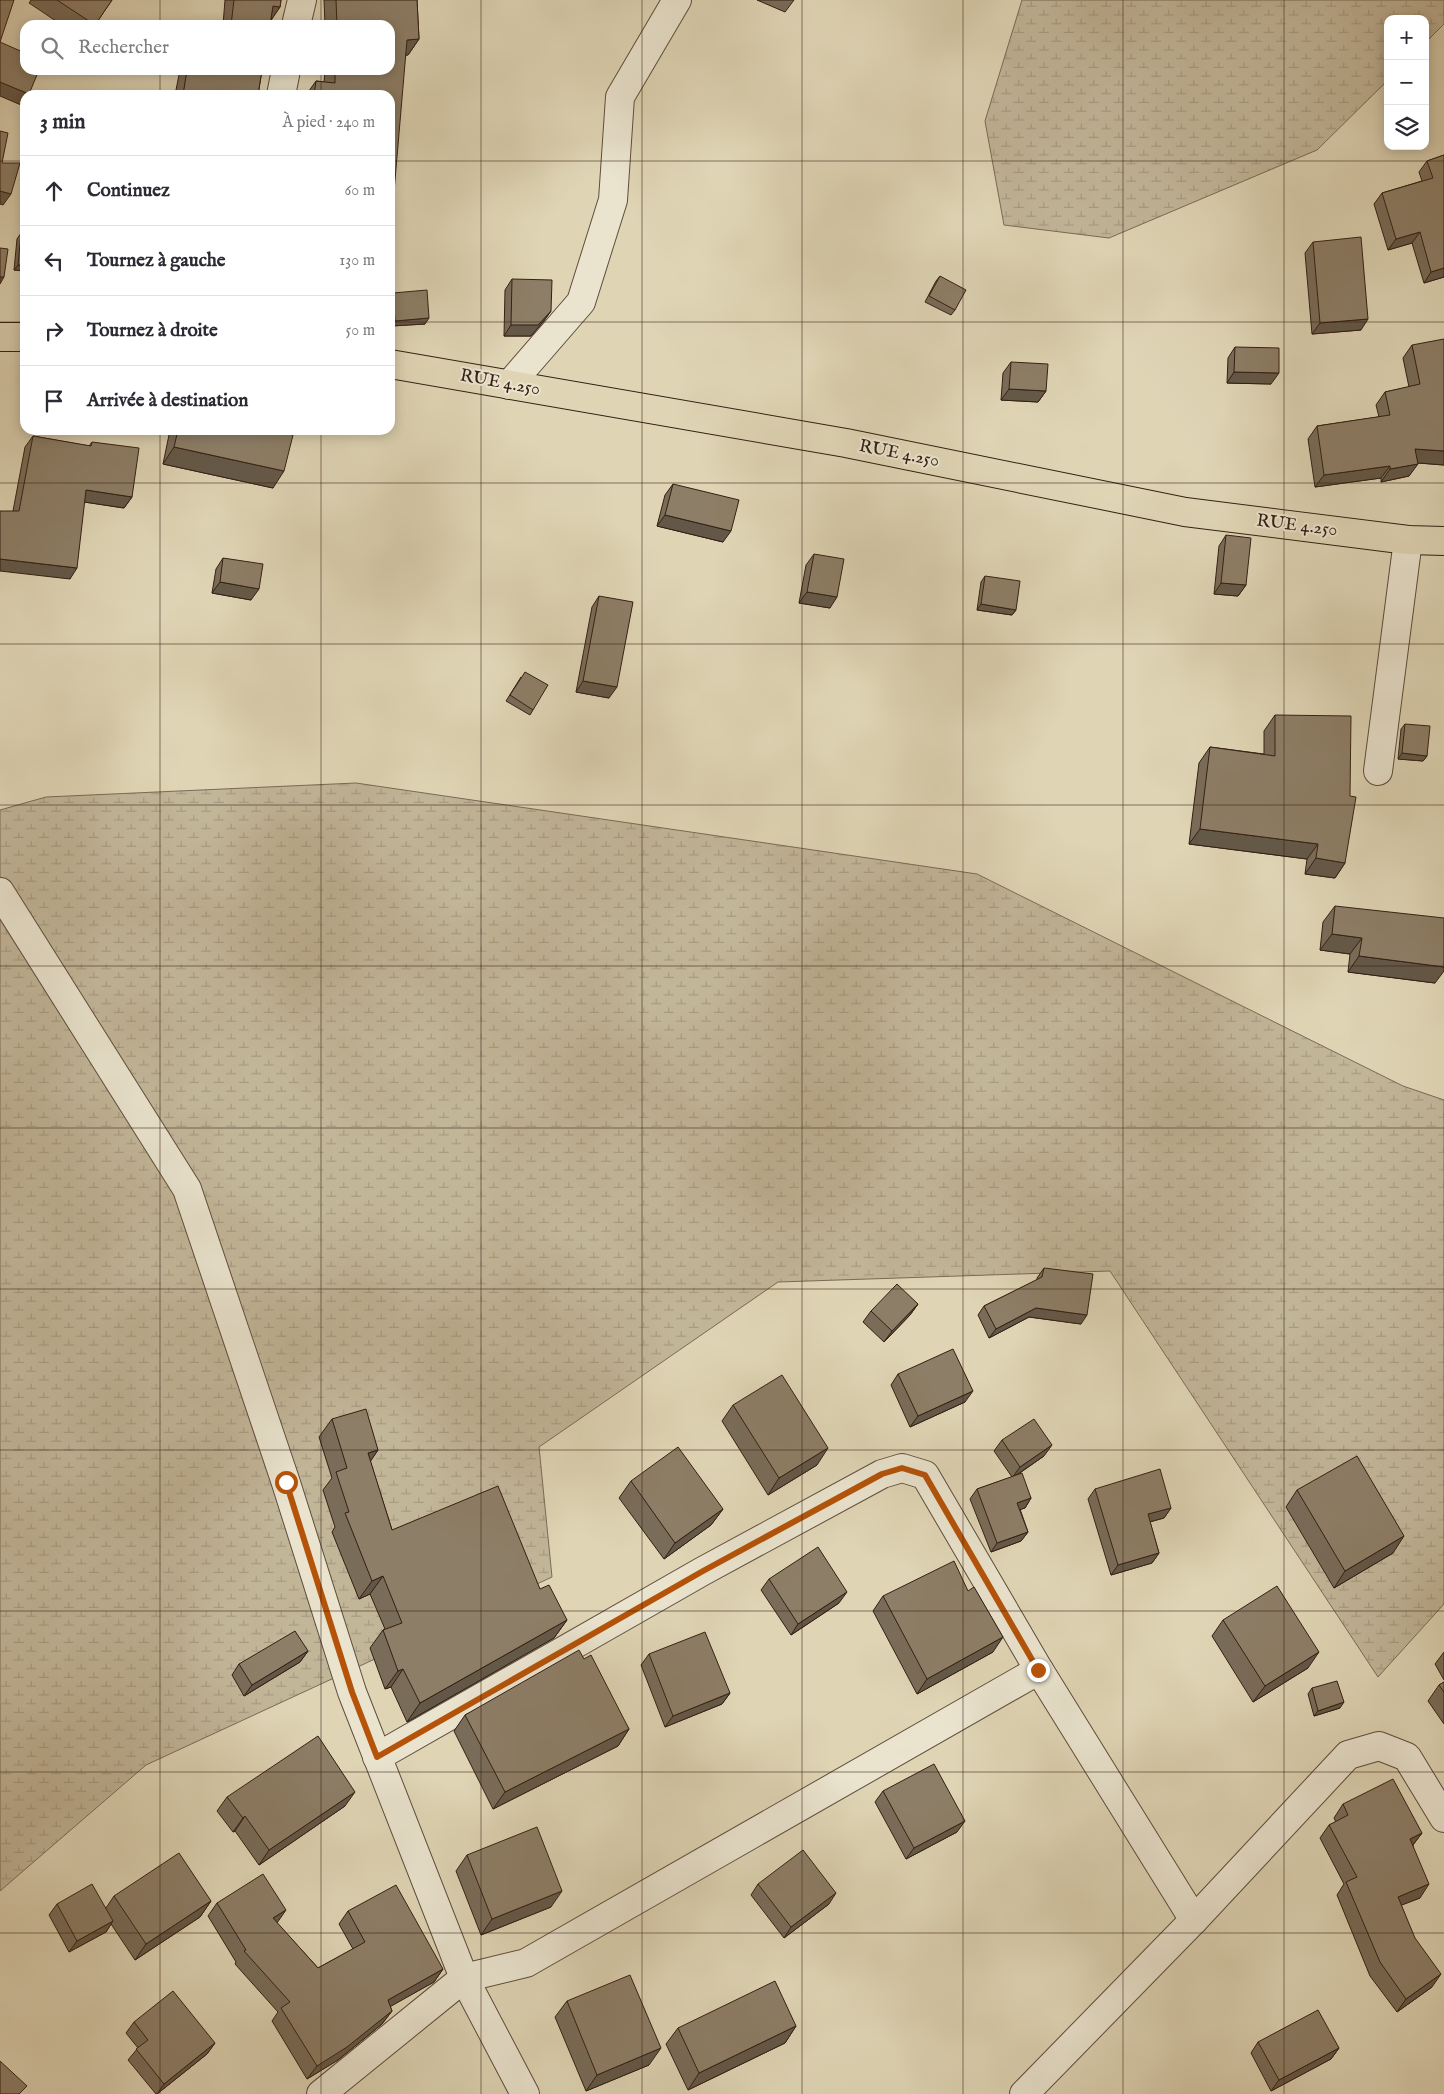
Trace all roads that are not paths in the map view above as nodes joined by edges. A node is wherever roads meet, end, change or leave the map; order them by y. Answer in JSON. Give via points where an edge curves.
{"nodes":[{"id":1,"x":302,"y":0,"type":"edge"},
{"id":2,"x":677,"y":0,"type":"edge"},
{"id":3,"x":297,"y":20,"type":"edge"},
{"id":4,"x":285,"y":75,"type":"edge"},
{"id":5,"x":282,"y":90,"type":"edge"},
{"id":6,"x":0,"y":337,"type":"edge"},
{"id":7,"x":20,"y":338,"type":"edge"},
{"id":8,"x":395,"y":365,"type":"edge"},
{"id":9,"x":509,"y":385,"type":"junction"},
{"id":10,"x":1408,"y":540,"type":"junction"},
{"id":11,"x":1444,"y":541,"type":"edge"},
{"id":12,"x":1378,"y":771,"type":"dead end"},
{"id":13,"x":0,"y":892,"type":"edge"},
{"id":14,"x":1038,"y":1670,"type":"junction"},
{"id":15,"x":377,"y":1757,"type":"junction"},
{"id":16,"x":1444,"y":1818,"type":"edge"},
{"id":17,"x":1194,"y":1920,"type":"junction"},
{"id":18,"x":464,"y":1978,"type":"junction"},
{"id":19,"x":321,"y":2094,"type":"edge"},
{"id":20,"x":525,"y":2094,"type":"edge"},
{"id":21,"x":1024,"y":2094,"type":"edge"}],
"edges":[{"from":1,"to":3,"type":"street"},
{"from":2,"to":9,"type":"street","via":[[620,97],[613,200],[581,302]]},
{"from":4,"to":5,"type":"street"},
{"from":6,"to":7,"type":"main road"},
{"from":8,"to":9,"type":"main road","name":"RUE 4.250"},
{"from":9,"to":10,"type":"main road","name":"RUE 4.250","via":[[846,443],[1185,512]]},
{"from":10,"to":11,"type":"main road","name":"RUE 4.250"},
{"from":10,"to":12,"type":"street"},
{"from":13,"to":15,"type":"street","via":[[187,1189],[352,1692]]},
{"from":14,"to":15,"type":"street","via":[[925,1475],[902,1468],[882,1474],[703,1571]]},
{"from":14,"to":17,"type":"street"},
{"from":14,"to":18,"type":"street","via":[[526,1963]]},
{"from":15,"to":18,"type":"street"},
{"from":16,"to":17,"type":"street","via":[[1407,1757],[1379,1746],[1348,1755]]},
{"from":17,"to":21,"type":"street"},
{"from":18,"to":19,"type":"street"},
{"from":18,"to":20,"type":"street"}]}
